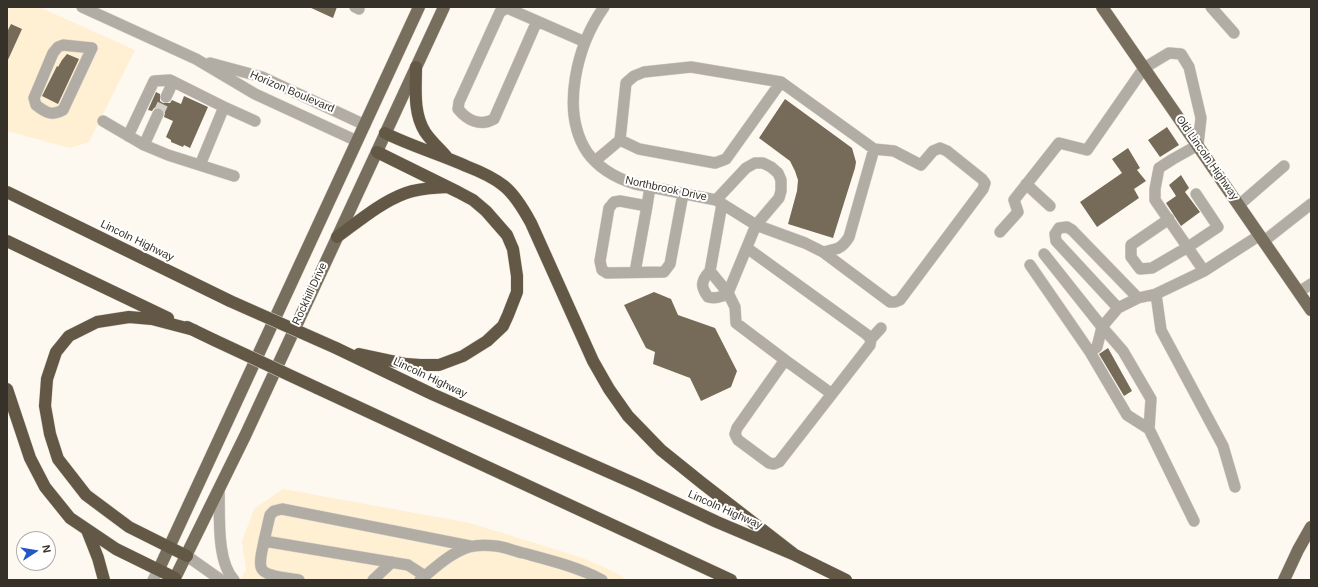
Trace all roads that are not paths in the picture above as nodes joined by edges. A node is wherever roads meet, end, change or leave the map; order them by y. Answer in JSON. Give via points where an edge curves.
{"nodes":[{"id":1,"x":82,"y":7,"type":"edge"},
{"id":2,"x":420,"y":7,"type":"edge"},
{"id":3,"x":444,"y":7,"type":"edge"},
{"id":4,"x":604,"y":7,"type":"edge"},
{"id":5,"x":1102,"y":7,"type":"edge"},
{"id":6,"x":1211,"y":7,"type":"edge"},
{"id":7,"x":537,"y":21,"type":"junction"},
{"id":8,"x":1234,"y":33,"type":"dead end"},
{"id":9,"x":585,"y":42,"type":"junction"},
{"id":10,"x":92,"y":48,"type":"joint"},
{"id":11,"x":196,"y":59,"type":"junction"},
{"id":12,"x":416,"y":67,"type":"junction"},
{"id":13,"x":1144,"y":68,"type":"junction"},
{"id":14,"x":173,"y":82,"type":"junction"},
{"id":15,"x":781,"y":82,"type":"junction"},
{"id":16,"x":166,"y":97,"type":"tunnel mouth"},
{"id":17,"x":224,"y":107,"type":"junction"},
{"id":18,"x":158,"y":114,"type":"tunnel mouth"},
{"id":19,"x":103,"y":121,"type":"dead end"},
{"id":20,"x":256,"y":121,"type":"dead end"},
{"id":21,"x":365,"y":125,"type":"junction"},
{"id":22,"x":385,"y":133,"type":"junction"},
{"id":23,"x":128,"y":136,"type":"junction"},
{"id":24,"x":620,"y":140,"type":"junction"},
{"id":25,"x":357,"y":141,"type":"junction"},
{"id":26,"x":144,"y":145,"type":"junction"},
{"id":27,"x":1198,"y":145,"type":"junction"},
{"id":28,"x":874,"y":149,"type":"junction"},
{"id":29,"x":377,"y":152,"type":"junction"},
{"id":30,"x":448,"y":158,"type":"junction"},
{"id":31,"x":595,"y":161,"type":"junction"},
{"id":32,"x":200,"y":165,"type":"junction"},
{"id":33,"x":1284,"y":166,"type":"dead end"},
{"id":34,"x":234,"y":176,"type":"dead end"},
{"id":35,"x":1026,"y":184,"type":"junction"},
{"id":36,"x":447,"y":187,"type":"junction"},
{"id":37,"x":650,"y":187,"type":"junction"},
{"id":38,"x":7,"y":192,"type":"edge"},
{"id":39,"x":683,"y":194,"type":"junction"},
{"id":40,"x":1196,"y":194,"type":"dead end"},
{"id":41,"x":719,"y":202,"type":"junction"},
{"id":42,"x":1311,"y":204,"type":"edge"},
{"id":43,"x":1239,"y":205,"type":"junction"},
{"id":44,"x":647,"y":206,"type":"junction"},
{"id":45,"x":1050,"y":206,"type":"dead end"},
{"id":46,"x":1169,"y":219,"type":"junction"},
{"id":47,"x":756,"y":225,"type":"junction"},
{"id":48,"x":1000,"y":232,"type":"dead end"},
{"id":49,"x":337,"y":237,"type":"junction"},
{"id":50,"x":1262,"y":238,"type":"junction"},
{"id":51,"x":7,"y":240,"type":"edge"},
{"id":52,"x":1188,"y":247,"type":"junction"},
{"id":53,"x":747,"y":248,"type":"junction"},
{"id":54,"x":822,"y":252,"type":"junction"},
{"id":55,"x":1044,"y":254,"type":"dead end"},
{"id":56,"x":1030,"y":265,"type":"dead end"},
{"id":57,"x":1204,"y":271,"type":"junction"},
{"id":58,"x":635,"y":272,"type":"junction"},
{"id":59,"x":710,"y":272,"type":"junction"},
{"id":60,"x":1311,"y":284,"type":"edge"},
{"id":61,"x":1299,"y":292,"type":"junction"},
{"id":62,"x":728,"y":293,"type":"junction"},
{"id":63,"x":1156,"y":294,"type":"junction"},
{"id":64,"x":1138,"y":298,"type":"junction"},
{"id":65,"x":1118,"y":308,"type":"junction"},
{"id":66,"x":1311,"y":310,"type":"edge"},
{"id":67,"x":1102,"y":327,"type":"junction"},
{"id":68,"x":881,"y":328,"type":"dead end"},
{"id":69,"x":194,"y":330,"type":"junction"},
{"id":70,"x":871,"y":339,"type":"junction"},
{"id":71,"x":336,"y":348,"type":"junction"},
{"id":72,"x":1090,"y":352,"type":"junction"},
{"id":73,"x":785,"y":360,"type":"junction"},
{"id":74,"x":7,"y":389,"type":"edge"},
{"id":75,"x":832,"y":394,"type":"junction"},
{"id":76,"x":1149,"y":429,"type":"junction"},
{"id":77,"x":1235,"y":487,"type":"dead end"},
{"id":78,"x":219,"y":488,"type":"junction"},
{"id":79,"x":1194,"y":521,"type":"dead end"},
{"id":80,"x":1311,"y":527,"type":"edge"},
{"id":81,"x":87,"y":530,"type":"junction"},
{"id":82,"x":264,"y":541,"type":"junction"},
{"id":83,"x":169,"y":546,"type":"junction"},
{"id":84,"x":470,"y":546,"type":"junction"},
{"id":85,"x":795,"y":555,"type":"junction"},
{"id":86,"x":187,"y":556,"type":"junction"},
{"id":87,"x":392,"y":562,"type":"junction"},
{"id":88,"x":156,"y":575,"type":"edge"},
{"id":89,"x":423,"y":578,"type":"edge"},
{"id":90,"x":176,"y":579,"type":"edge"},
{"id":91,"x":104,"y":580,"type":"edge"},
{"id":92,"x":221,"y":580,"type":"edge"},
{"id":93,"x":234,"y":580,"type":"edge"},
{"id":94,"x":299,"y":580,"type":"edge"},
{"id":95,"x":373,"y":580,"type":"edge"},
{"id":96,"x":602,"y":580,"type":"edge"},
{"id":97,"x":731,"y":580,"type":"edge"},
{"id":98,"x":846,"y":580,"type":"edge"},
{"id":99,"x":1284,"y":580,"type":"edge"}],
"edges":[{"from":1,"to":11,"type":"street","name":"Horizon Boulevard"},
{"from":2,"to":21,"type":"main road","name":"Rockhill Drive"},
{"from":3,"to":12,"type":"main road","name":"Rockhill Drive"},
{"from":4,"to":9,"type":"street","name":"Northbrook Drive"},
{"from":5,"to":13,"type":"main road","name":"Old Lincoln Highway"},
{"from":6,"to":8,"type":"street"},
{"from":7,"to":7,"type":"street","via":[[507,8],[500,12],[459,102],[458,109],[464,116],[480,123],[494,119]]},
{"from":7,"to":9,"type":"street"},
{"from":9,"to":31,"type":"street","name":"Northbrook Drive","via":[[576,77],[574,112],[580,137],[588,154]]},
{"from":10,"to":10,"type":"street","via":[[63,45],[58,47],[34,98],[36,105],[51,113],[64,110]]},
{"from":11,"to":21,"type":"street","name":"Horizon Boulevard","via":[[262,77]]},
{"from":11,"to":25,"type":"street","name":"Horizon Boulevard","via":[[255,94]]},
{"from":12,"to":22,"type":"main road","name":"Rockhill Drive"},
{"from":12,"to":30,"type":"highway","via":[[419,120],[430,138]]},
{"from":13,"to":27,"type":"main road","name":"Old Lincoln Highway"},
{"from":13,"to":27,"type":"street","via":[[1169,53],[1181,54],[1189,67],[1201,118]]},
{"from":13,"to":35,"type":"street","via":[[1087,150],[1059,144]]},
{"from":14,"to":16,"type":"street"},
{"from":14,"to":17,"type":"street"},
{"from":14,"to":23,"type":"street","via":[[154,81]]},
{"from":15,"to":24,"type":"street","via":[[726,159],[716,163],[639,149]]},
{"from":15,"to":24,"type":"street","via":[[691,67],[644,72],[626,83]]},
{"from":15,"to":28,"type":"street"},
{"from":17,"to":20,"type":"street"},
{"from":17,"to":32,"type":"street"},
{"from":18,"to":26,"type":"street"},
{"from":19,"to":23,"type":"street"},
{"from":21,"to":22,"type":"main road","name":"Horizon Boulevard"},
{"from":21,"to":25,"type":"main road","name":"Rockhill Drive"},
{"from":22,"to":29,"type":"main road","name":"Rockhill Drive"},
{"from":22,"to":30,"type":"highway"},
{"from":23,"to":26,"type":"street"},
{"from":24,"to":31,"type":"street"},
{"from":25,"to":29,"type":"main road","name":"Horizon Boulevard"},
{"from":25,"to":83,"type":"main road","name":"Rockhill Drive"},
{"from":26,"to":32,"type":"street"},
{"from":27,"to":43,"type":"main road","name":"Old Lincoln Highway"},
{"from":27,"to":46,"type":"street","via":[[1160,168],[1154,189],[1155,200]]},
{"from":28,"to":54,"type":"street","via":[[849,237],[839,249]]},
{"from":28,"to":54,"type":"street","via":[[894,151],[921,165],[933,151],[940,148],[947,151],[985,184],[900,300],[890,302]]},
{"from":29,"to":36,"type":"highway"},
{"from":29,"to":49,"type":"main road","name":"Rockhill Drive"},
{"from":30,"to":85,"type":"highway","via":[[505,186],[521,206],[532,223],[593,361],[628,416],[662,450]]},
{"from":31,"to":37,"type":"street","name":"Northbrook Drive","via":[[624,181]]},
{"from":32,"to":34,"type":"street"},
{"from":33,"to":43,"type":"street"},
{"from":35,"to":45,"type":"street"},
{"from":35,"to":48,"type":"street","via":[[1014,200],[1018,212]]},
{"from":36,"to":49,"type":"highway","via":[[407,192],[396,197]]},
{"from":36,"to":71,"type":"highway","via":[[473,200],[486,211],[507,235],[513,249],[517,292],[503,326],[474,350],[439,365],[406,364]]},
{"from":37,"to":39,"type":"street","name":"Northbrook Drive"},
{"from":37,"to":44,"type":"street"},
{"from":38,"to":71,"type":"highway","name":"Lincoln Highway","bridge":true,"via":[[230,301]]},
{"from":39,"to":41,"type":"street","name":"Northbrook Drive"},
{"from":39,"to":58,"type":"street","via":[[670,264],[664,272]]},
{"from":40,"to":52,"type":"street","via":[[1218,226]]},
{"from":41,"to":47,"type":"street"},
{"from":41,"to":47,"type":"street","via":[[746,168],[755,162],[771,167],[781,180],[781,191],[779,198]]},
{"from":41,"to":59,"type":"street"},
{"from":42,"to":50,"type":"street"},
{"from":43,"to":50,"type":"main road","name":"Old Lincoln Highway"},
{"from":44,"to":58,"type":"street"},
{"from":44,"to":58,"type":"street","via":[[620,201],[614,202],[609,208],[600,261],[602,270],[607,273]]},
{"from":46,"to":52,"type":"street"},
{"from":46,"to":52,"type":"street","via":[[1131,246],[1131,256],[1140,269],[1152,268]]},
{"from":47,"to":53,"type":"street"},
{"from":47,"to":54,"type":"street"},
{"from":49,"to":78,"type":"main road","name":"Rockhill Drive"},
{"from":50,"to":57,"type":"street"},
{"from":50,"to":61,"type":"main road","name":"Old Lincoln Highway"},
{"from":51,"to":69,"type":"highway"},
{"from":52,"to":57,"type":"street"},
{"from":53,"to":62,"type":"street"},
{"from":53,"to":70,"type":"street"},
{"from":55,"to":67,"type":"street"},
{"from":56,"to":72,"type":"street"},
{"from":57,"to":63,"type":"street"},
{"from":59,"to":62,"type":"street"},
{"from":59,"to":62,"type":"street","via":[[702,283],[708,297],[721,297]]},
{"from":60,"to":61,"type":"street"},
{"from":61,"to":66,"type":"main road","name":"Old Lincoln Highway"},
{"from":62,"to":73,"type":"street","via":[[735,307],[736,323]]},
{"from":63,"to":64,"type":"street"},
{"from":63,"to":77,"type":"street","via":[[1161,330],[1223,446]]},
{"from":64,"to":65,"type":"street"},
{"from":64,"to":65,"type":"street","via":[[1072,230],[1067,227],[1059,228],[1055,234],[1056,241]]},
{"from":65,"to":67,"type":"street"},
{"from":67,"to":72,"type":"street","via":[[1097,347]]},
{"from":67,"to":76,"type":"street","via":[[1123,351],[1151,399]]},
{"from":68,"to":70,"type":"street"},
{"from":69,"to":83,"type":"highway","via":[[129,316],[97,322],[69,336],[56,352],[47,379],[45,406],[58,459],[86,495],[129,527]]},
{"from":69,"to":97,"type":"highway","bridge":true},
{"from":70,"to":75,"type":"street","via":[[870,345]]},
{"from":71,"to":85,"type":"highway","name":"Lincoln Highway","via":[[432,394]]},
{"from":72,"to":76,"type":"street","via":[[1127,416]]},
{"from":73,"to":75,"type":"street"},
{"from":73,"to":75,"type":"street","via":[[735,434],[738,440],[769,463],[779,462]]},
{"from":74,"to":81,"type":"highway","via":[[30,458],[45,487],[70,518]]},
{"from":76,"to":79,"type":"street"},
{"from":78,"to":86,"type":"main road","name":"Rockhill Drive"},
{"from":78,"to":93,"type":"street","via":[[220,542],[222,554]]},
{"from":80,"to":99,"type":"main road"},
{"from":81,"to":88,"type":"highway"},
{"from":81,"to":91,"type":"highway"},
{"from":82,"to":84,"type":"street","via":[[270,515],[282,509]]},
{"from":82,"to":87,"type":"street"},
{"from":82,"to":94,"type":"street","via":[[261,565],[263,571],[269,575]]},
{"from":83,"to":86,"type":"highway"},
{"from":83,"to":88,"type":"main road","name":"Rockhill Drive"},
{"from":84,"to":89,"type":"street","via":[[452,555]]},
{"from":84,"to":96,"type":"street","via":[[496,546],[590,573]]},
{"from":85,"to":98,"type":"highway","name":"Lincoln Highway"},
{"from":86,"to":90,"type":"main road","name":"Rockhill Drive"},
{"from":86,"to":92,"type":"street"},
{"from":87,"to":89,"type":"street","via":[[408,565]]},
{"from":87,"to":95,"type":"street"},
{"from":88,"to":90,"type":"highway"}]}
